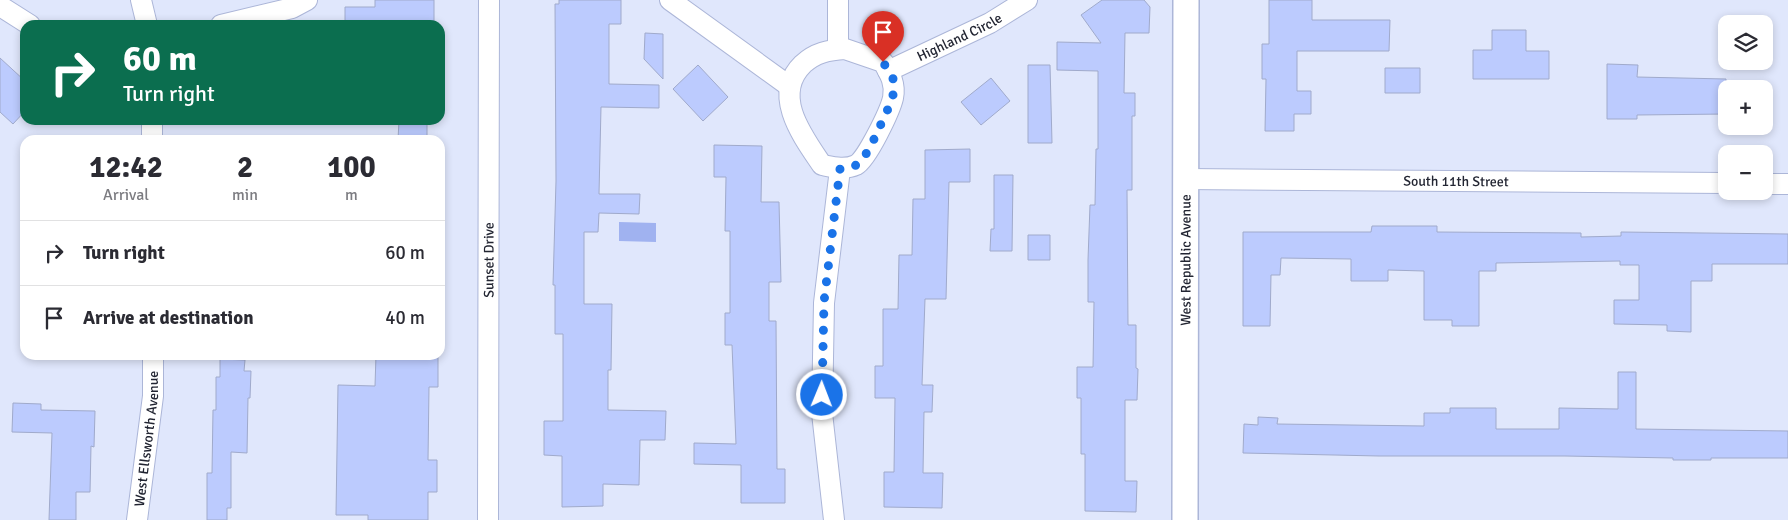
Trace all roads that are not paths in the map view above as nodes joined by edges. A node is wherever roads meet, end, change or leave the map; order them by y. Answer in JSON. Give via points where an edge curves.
{"nodes":[{"id":1,"x":141,"y":0,"type":"edge"},
{"id":2,"x":306,"y":0,"type":"edge"},
{"id":3,"x":489,"y":0,"type":"edge"},
{"id":4,"x":670,"y":0,"type":"edge"},
{"id":5,"x":838,"y":0,"type":"edge"},
{"id":6,"x":1027,"y":0,"type":"edge"},
{"id":7,"x":1186,"y":0,"type":"edge"},
{"id":8,"x":0,"y":6,"type":"edge"},
{"id":9,"x":22,"y":20,"type":"edge"},
{"id":10,"x":147,"y":20,"type":"edge"},
{"id":11,"x":243,"y":20,"type":"edge"},
{"id":12,"x":838,"y":49,"type":"junction"},
{"id":13,"x":888,"y":71,"type":"junction"},
{"id":14,"x":789,"y":86,"type":"junction"},
{"id":15,"x":840,"y":169,"type":"junction"},
{"id":16,"x":1185,"y":179,"type":"junction"},
{"id":17,"x":1718,"y":183,"type":"edge"},
{"id":18,"x":1773,"y":184,"type":"edge"},
{"id":19,"x":1788,"y":184,"type":"edge"},
{"id":20,"x":153,"y":360,"type":"edge"},
{"id":21,"x":137,"y":520,"type":"edge"},
{"id":22,"x":488,"y":520,"type":"edge"},
{"id":23,"x":834,"y":520,"type":"edge"},
{"id":24,"x":1185,"y":520,"type":"edge"}],
"edges":[{"from":1,"to":10,"type":"street"},
{"from":2,"to":11,"type":"street","via":[[292,8]]},
{"from":3,"to":22,"type":"street","name":"Sunset Drive"},
{"from":4,"to":14,"type":"street"},
{"from":5,"to":12,"type":"street"},
{"from":6,"to":13,"type":"street","name":"Highland Circle","via":[[990,23]]},
{"from":7,"to":16,"type":"street","name":"West Republic Avenue"},
{"from":8,"to":9,"type":"street"},
{"from":12,"to":13,"type":"street","via":[[883,62]]},
{"from":12,"to":14,"type":"street","via":[[810,58],[796,70]]},
{"from":13,"to":15,"type":"street","via":[[893,78],[893,98],[869,150],[857,165]]},
{"from":14,"to":15,"type":"street","via":[[799,130],[822,165]]},
{"from":15,"to":23,"type":"street","via":[[824,302],[822,404]]},
{"from":16,"to":17,"type":"street","name":"South 11th Street"},
{"from":16,"to":24,"type":"street","name":"West Republic Avenue"},
{"from":18,"to":19,"type":"street"},
{"from":20,"to":21,"type":"street","name":"West Ellsworth Avenue","via":[[153,396]]}]}
